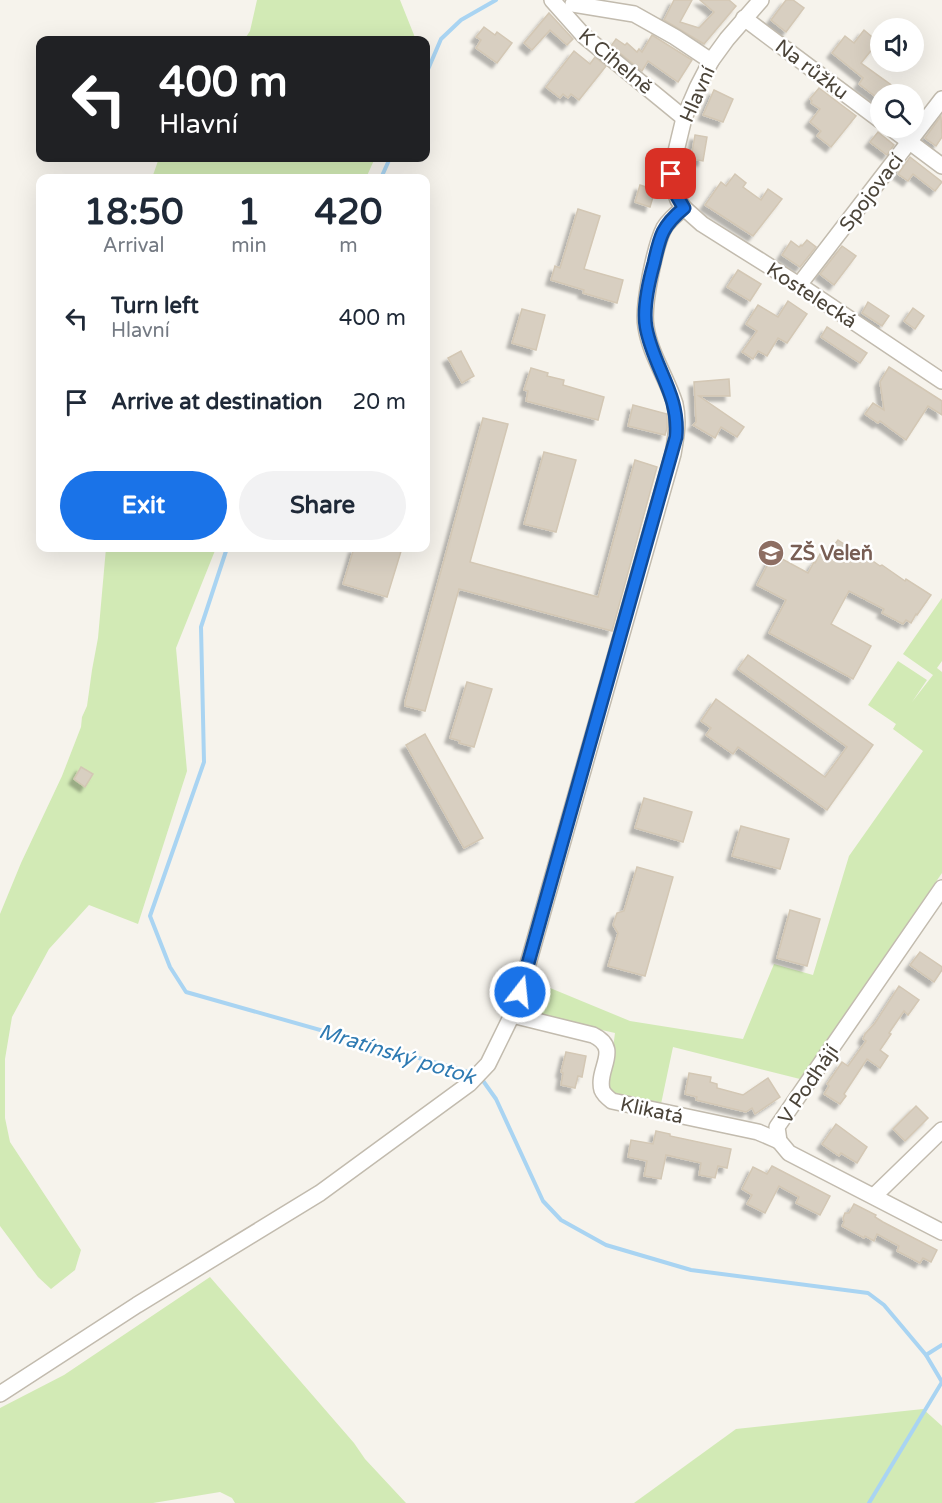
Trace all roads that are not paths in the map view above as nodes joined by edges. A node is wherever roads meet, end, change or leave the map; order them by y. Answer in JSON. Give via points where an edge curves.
{"nodes":[{"id":1,"x":761,"y":0,"type":"edge"},
{"id":2,"x":564,"y":4,"type":"edge"},
{"id":3,"x":744,"y":18,"type":"junction"},
{"id":4,"x":711,"y":61,"type":"junction"},
{"id":5,"x":942,"y":99,"type":"edge"},
{"id":6,"x":870,"y":112,"type":"edge"},
{"id":7,"x":684,"y":118,"type":"junction"},
{"id":8,"x":905,"y":138,"type":"edge"},
{"id":9,"x":909,"y":141,"type":"junction"},
{"id":10,"x":942,"y":166,"type":"edge"},
{"id":11,"x":684,"y":208,"type":"junction"},
{"id":12,"x":800,"y":285,"type":"junction"},
{"id":13,"x":942,"y":381,"type":"edge"},
{"id":14,"x":942,"y":888,"type":"edge"},
{"id":15,"x":512,"y":1015,"type":"junction"},
{"id":16,"x":942,"y":1130,"type":"edge"},
{"id":17,"x":779,"y":1141,"type":"junction"},
{"id":18,"x":874,"y":1197,"type":"junction"},
{"id":19,"x":942,"y":1232,"type":"edge"},
{"id":20,"x":0,"y":1394,"type":"edge"}],
"edges":[{"from":1,"to":3,"type":"street","name":"Hlavní"},
{"from":2,"to":4,"type":"street","via":[[633,14]]},
{"from":2,"to":7,"type":"street","name":"K Cihelně","via":[[584,36]]},
{"from":3,"to":4,"type":"street","name":"Hlavní"},
{"from":3,"to":6,"type":"street","name":"Na růžku"},
{"from":4,"to":7,"type":"street","name":"Hlavní"},
{"from":5,"to":9,"type":"street","name":"Spojovací"},
{"from":7,"to":11,"type":"street","name":"Hlavní","via":[[671,174],[674,191]]},
{"from":8,"to":9,"type":"street"},
{"from":9,"to":10,"type":"street"},
{"from":9,"to":12,"type":"street","name":"Spojovací"},
{"from":11,"to":12,"type":"street","name":"Kostelecká","via":[[702,224]]},
{"from":11,"to":15,"type":"street","via":[[661,234],[645,310],[653,352],[675,404],[676,437]]},
{"from":12,"to":13,"type":"street","name":"Kostelecká"},
{"from":14,"to":17,"type":"street","name":"V Podhájí","via":[[777,1127]]},
{"from":15,"to":17,"type":"street","name":"Klikatá","via":[[600,1038],[608,1053],[602,1089],[612,1101],[758,1132]]},
{"from":15,"to":20,"type":"street","via":[[488,1064],[469,1084],[320,1193],[136,1305]]},
{"from":16,"to":18,"type":"street"},
{"from":17,"to":18,"type":"street","name":"V Podhájí","via":[[789,1152]]},
{"from":18,"to":19,"type":"street","name":"V Podhájí"}]}
